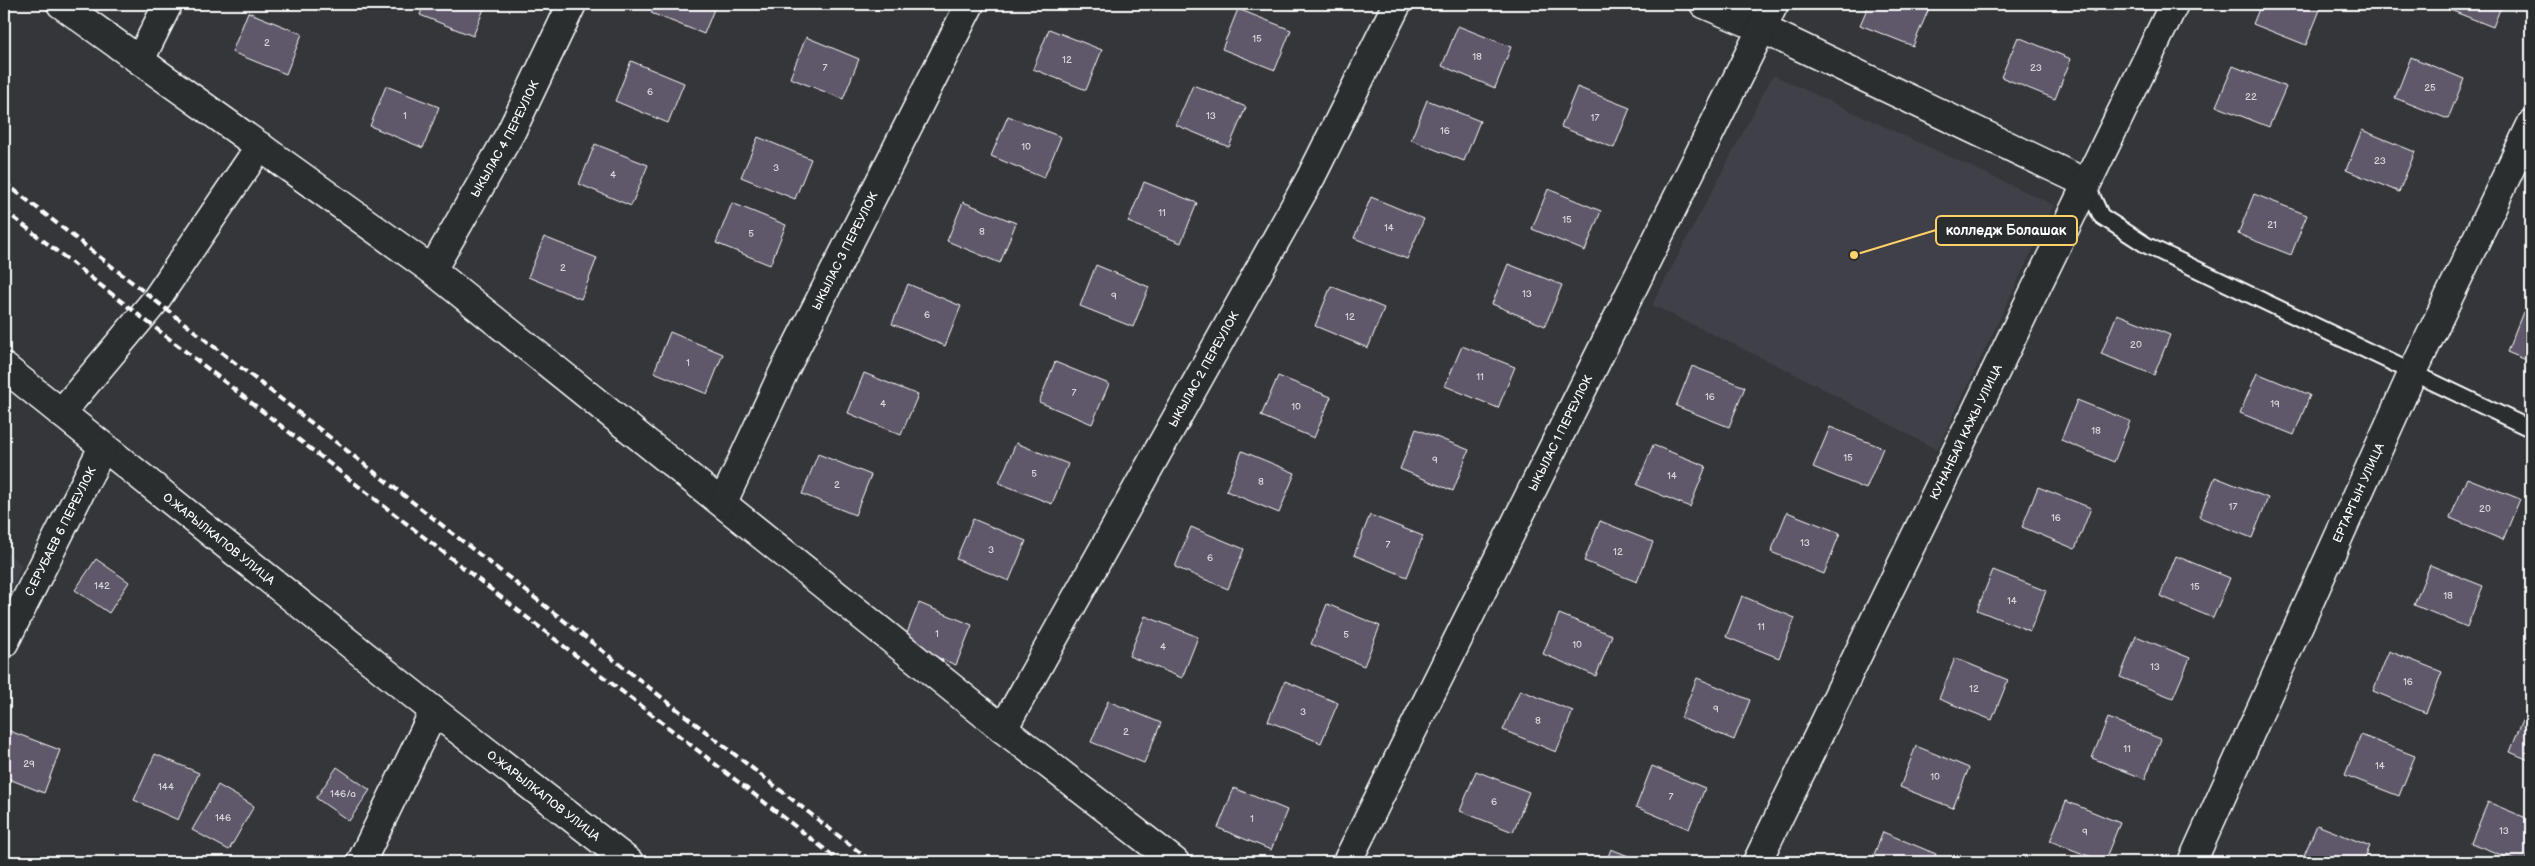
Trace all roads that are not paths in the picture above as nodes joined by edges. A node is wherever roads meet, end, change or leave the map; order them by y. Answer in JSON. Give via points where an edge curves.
{"nodes":[{"id":1,"x":61,"y":4,"type":"edge"},
{"id":2,"x":168,"y":4,"type":"edge"},
{"id":3,"x":572,"y":4,"type":"edge"},
{"id":4,"x":970,"y":4,"type":"edge"},
{"id":5,"x":1397,"y":4,"type":"edge"},
{"id":6,"x":1704,"y":4,"type":"edge"},
{"id":7,"x":1774,"y":4,"type":"edge"},
{"id":8,"x":2174,"y":4,"type":"edge"},
{"id":9,"x":1761,"y":28,"type":"junction"},
{"id":10,"x":140,"y":60,"type":"junction"},
{"id":11,"x":2531,"y":125,"type":"edge"},
{"id":12,"x":260,"y":146,"type":"junction"},
{"id":13,"x":2086,"y":183,"type":"junction"},
{"id":14,"x":432,"y":270,"type":"junction"},
{"id":15,"x":4,"y":367,"type":"edge"},
{"id":16,"x":2413,"y":372,"type":"junction"},
{"id":17,"x":61,"y":413,"type":"junction"},
{"id":18,"x":2531,"y":429,"type":"edge"},
{"id":19,"x":103,"y":447,"type":"junction"},
{"id":20,"x":723,"y":502,"type":"junction"},
{"id":21,"x":4,"y":643,"type":"edge"},
{"id":22,"x":434,"y":711,"type":"junction"},
{"id":23,"x":1003,"y":729,"type":"junction"},
{"id":24,"x":361,"y":862,"type":"edge"},
{"id":25,"x":629,"y":862,"type":"edge"},
{"id":26,"x":1175,"y":862,"type":"edge"},
{"id":27,"x":1347,"y":862,"type":"edge"},
{"id":28,"x":1757,"y":862,"type":"edge"},
{"id":29,"x":2192,"y":862,"type":"edge"}],
"edges":[{"from":1,"to":10,"type":"street"},
{"from":2,"to":10,"type":"street"},
{"from":3,"to":14,"type":"street","name":"ЫКЫЛАС 4 ПЕРЕУЛОК","via":[[511,132]]},
{"from":4,"to":20,"type":"street","name":"ЫКЫЛАС 3 ПЕРЕУЛОК","via":[[784,371]]},
{"from":5,"to":23,"type":"street","name":"ЫКЫЛАС 2 ПЕРЕУЛОК","via":[[1311,177]]},
{"from":6,"to":9,"type":"street"},
{"from":7,"to":9,"type":"street","name":"ЫКЫЛАС 1 ПЕРЕУЛОК"},
{"from":8,"to":13,"type":"street","name":"КУНАНБАЙ КАЖЫ УЛИЦА"},
{"from":9,"to":13,"type":"street"},
{"from":9,"to":27,"type":"street","name":"ЫКЫЛАС 1 ПЕРЕУЛОК"},
{"from":10,"to":12,"type":"street"},
{"from":11,"to":16,"type":"street","name":"ЕРТАРГЫН УЛИЦА"},
{"from":12,"to":14,"type":"street"},
{"from":12,"to":17,"type":"street","via":[[155,301]]},
{"from":13,"to":16,"type":"lane","via":[[2101,216],[2146,245]]},
{"from":13,"to":28,"type":"street","name":"КУНАНБАЙ КАЖЫ УЛИЦА"},
{"from":14,"to":20,"type":"street"},
{"from":15,"to":17,"type":"street","name":"О.ЖАРЫЛКАПОВ УЛИЦА"},
{"from":16,"to":18,"type":"lane"},
{"from":16,"to":29,"type":"street","name":"ЕРТАРГЫН УЛИЦА"},
{"from":17,"to":19,"type":"street","name":"О.ЖАРЫЛКАПОВ УЛИЦА"},
{"from":19,"to":21,"type":"street","name":"С.ЕРУБАЕВ 6 ПЕРЕУЛОК"},
{"from":19,"to":22,"type":"street","name":"О.ЖАРЫЛКАПОВ УЛИЦА"},
{"from":20,"to":23,"type":"street"},
{"from":22,"to":24,"type":"street"},
{"from":22,"to":25,"type":"street","name":"О.ЖАРЫЛКАПОВ УЛИЦА"},
{"from":23,"to":26,"type":"street"}]}
